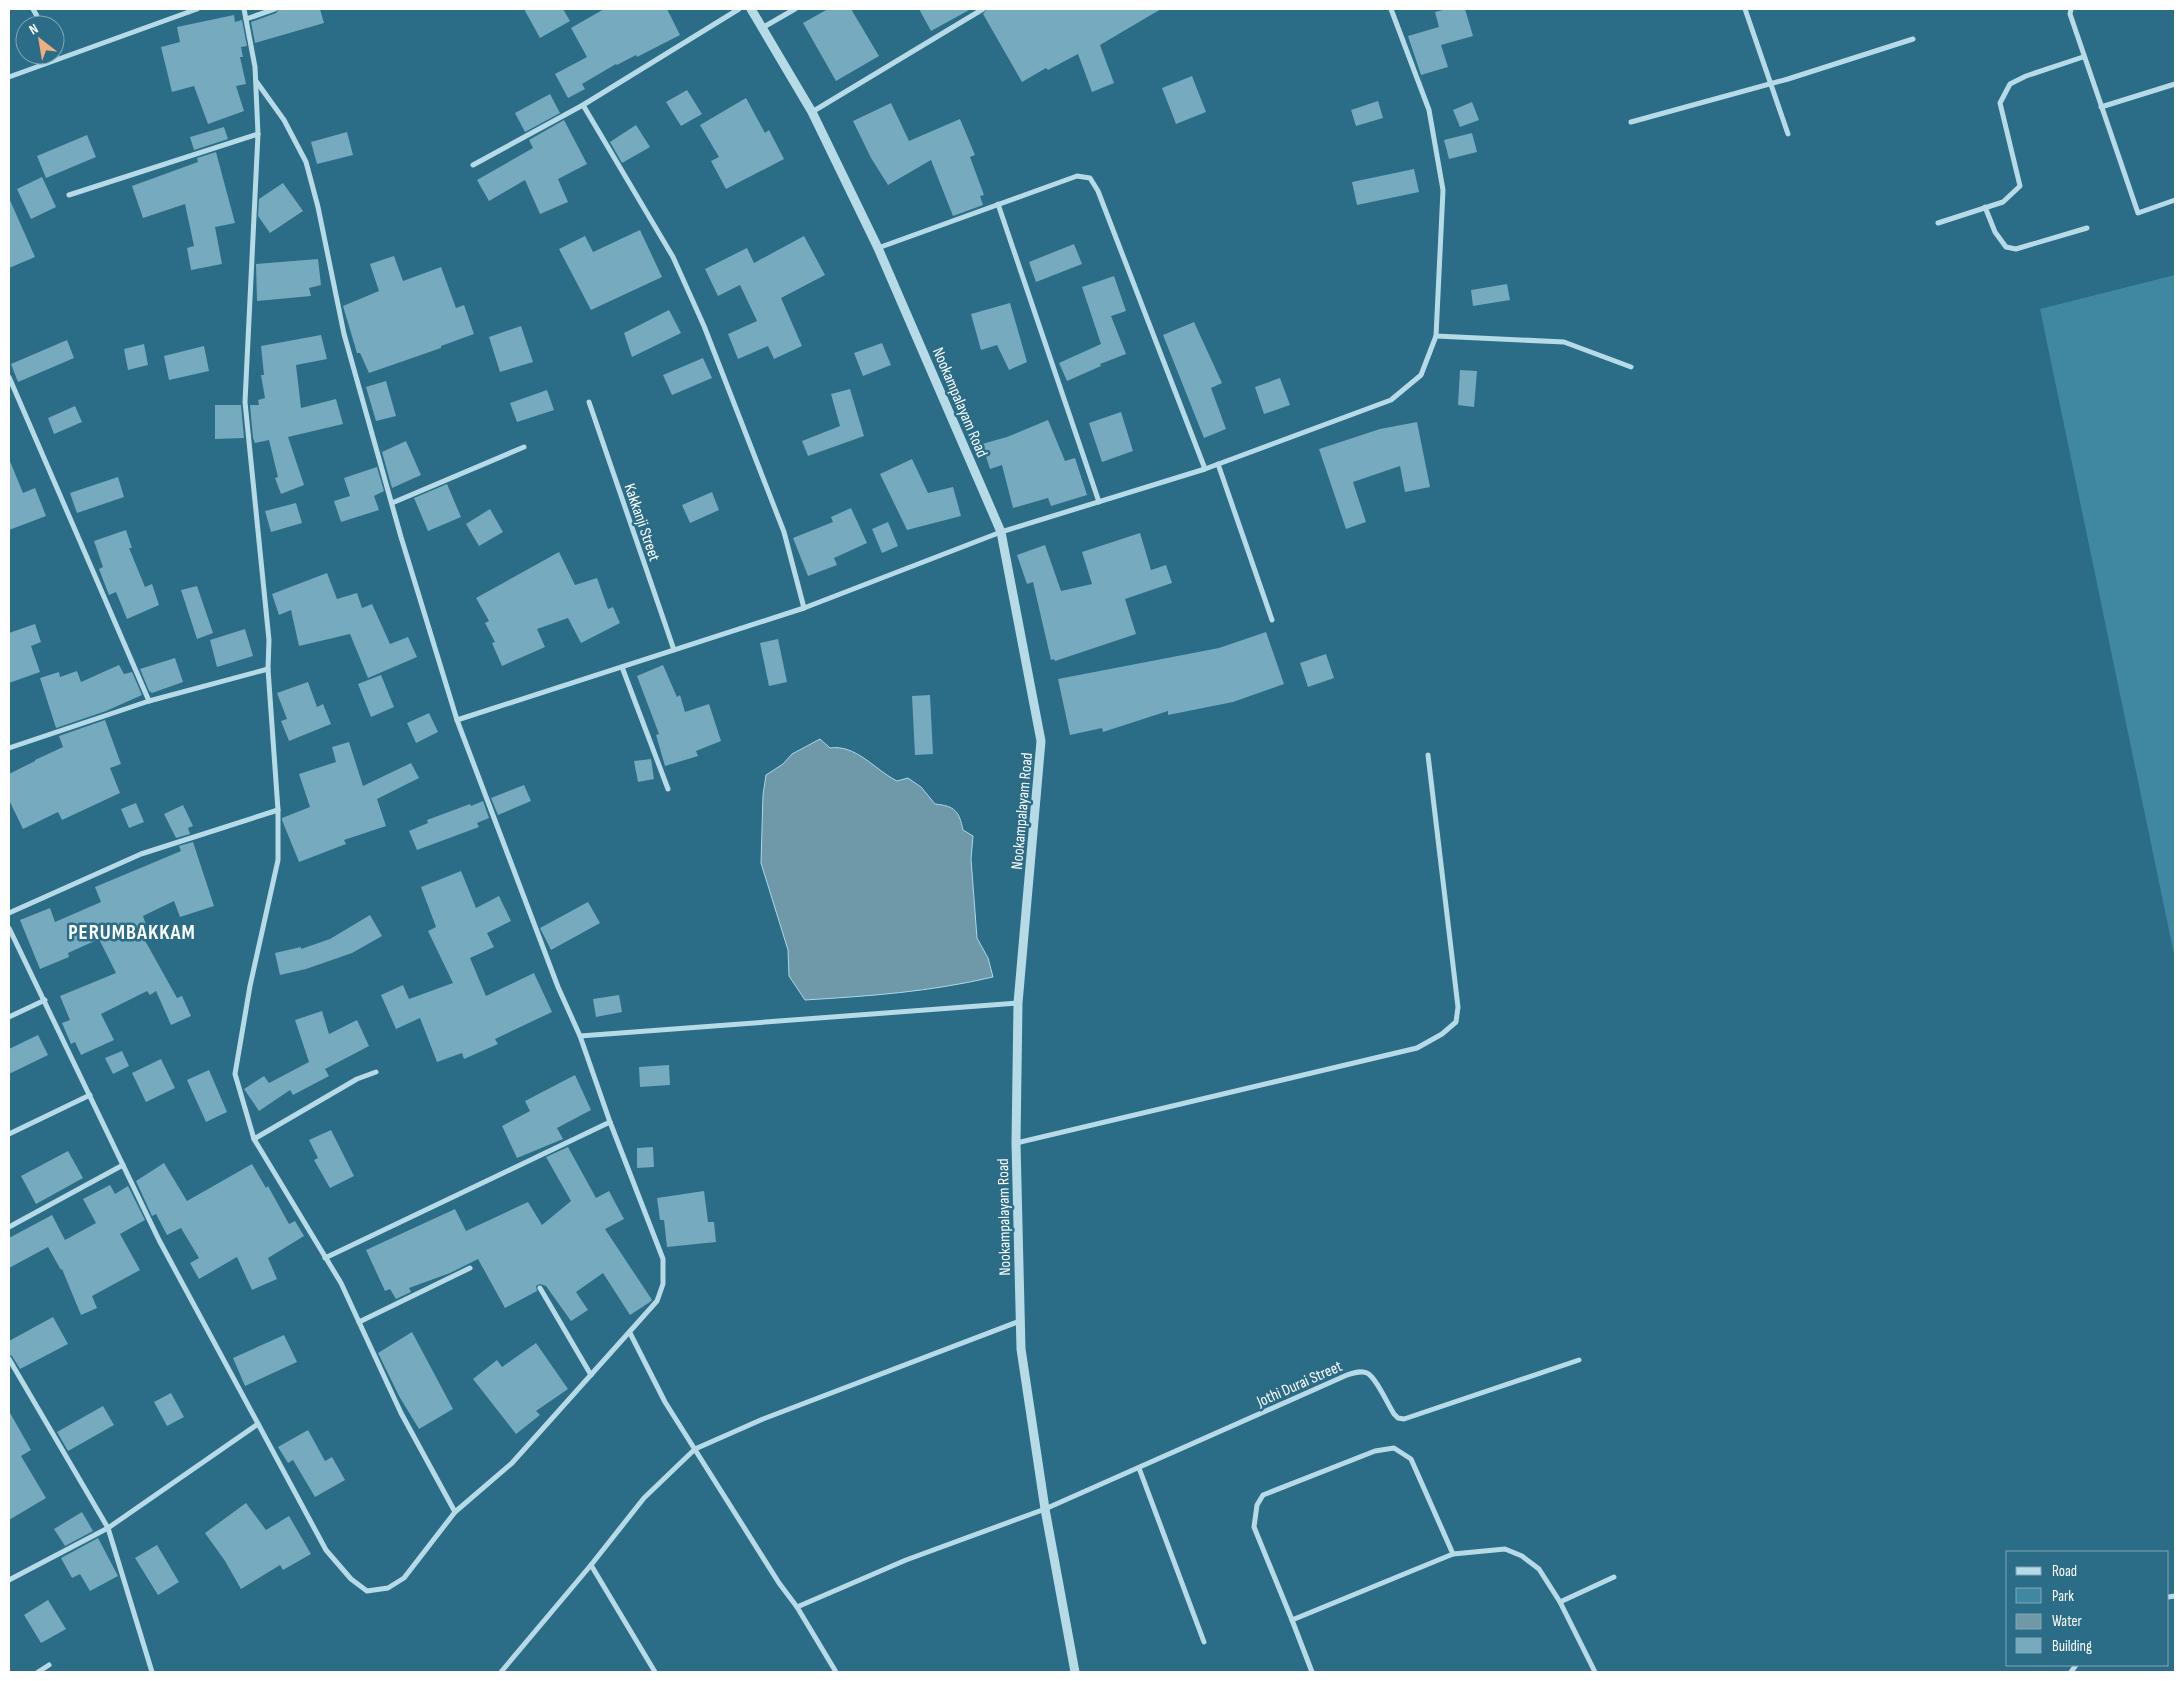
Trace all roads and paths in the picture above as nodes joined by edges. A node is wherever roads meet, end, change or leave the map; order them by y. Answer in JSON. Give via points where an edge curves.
{"nodes":[{"id":1,"x":197,"y":9,"type":"edge"},
{"id":2,"x":244,"y":9,"type":"edge"},
{"id":3,"x":275,"y":9,"type":"edge"},
{"id":4,"x":739,"y":9,"type":"edge"},
{"id":5,"x":751,"y":9,"type":"edge"},
{"id":6,"x":795,"y":9,"type":"edge"},
{"id":7,"x":983,"y":9,"type":"edge"},
{"id":8,"x":1390,"y":9,"type":"edge"},
{"id":9,"x":1745,"y":9,"type":"edge"},
{"id":10,"x":2071,"y":9,"type":"edge"},
{"id":11,"x":246,"y":19,"type":"junction"},
{"id":12,"x":762,"y":28,"type":"junction"},
{"id":13,"x":1913,"y":39,"type":"dead end"},
{"id":14,"x":65,"y":56,"type":"edge"},
{"id":15,"x":2083,"y":57,"type":"junction"},
{"id":16,"x":40,"y":65,"type":"edge"},
{"id":17,"x":9,"y":77,"type":"edge"},
{"id":18,"x":256,"y":82,"type":"junction"},
{"id":19,"x":1771,"y":84,"type":"junction"},
{"id":20,"x":2175,"y":84,"type":"edge"},
{"id":21,"x":583,"y":105,"type":"junction"},
{"id":22,"x":2101,"y":107,"type":"junction"},
{"id":23,"x":812,"y":112,"type":"junction"},
{"id":24,"x":1631,"y":122,"type":"dead end"},
{"id":25,"x":258,"y":134,"type":"junction"},
{"id":26,"x":1788,"y":134,"type":"dead end"},
{"id":27,"x":473,"y":165,"type":"dead end"},
{"id":28,"x":69,"y":195,"type":"dead end"},
{"id":29,"x":2175,"y":200,"type":"edge"},
{"id":30,"x":998,"y":204,"type":"junction"},
{"id":31,"x":1985,"y":207,"type":"junction"},
{"id":32,"x":1938,"y":222,"type":"dead end"},
{"id":33,"x":2087,"y":228,"type":"dead end"},
{"id":34,"x":878,"y":248,"type":"junction"},
{"id":35,"x":1436,"y":336,"type":"junction"},
{"id":36,"x":1631,"y":367,"type":"dead end"},
{"id":37,"x":9,"y":377,"type":"edge"},
{"id":38,"x":589,"y":402,"type":"dead end"},
{"id":39,"x":524,"y":447,"type":"dead end"},
{"id":40,"x":1218,"y":464,"type":"junction"},
{"id":41,"x":1205,"y":469,"type":"junction"},
{"id":42,"x":1099,"y":502,"type":"junction"},
{"id":43,"x":392,"y":503,"type":"junction"},
{"id":44,"x":1001,"y":532,"type":"junction"},
{"id":45,"x":804,"y":608,"type":"junction"},
{"id":46,"x":1272,"y":620,"type":"dead end"},
{"id":47,"x":674,"y":650,"type":"junction"},
{"id":48,"x":622,"y":667,"type":"junction"},
{"id":49,"x":268,"y":670,"type":"junction"},
{"id":50,"x":149,"y":701,"type":"junction"},
{"id":51,"x":457,"y":720,"type":"junction"},
{"id":52,"x":9,"y":748,"type":"edge"},
{"id":53,"x":1428,"y":755,"type":"dead end"},
{"id":54,"x":668,"y":789,"type":"dead end"},
{"id":55,"x":278,"y":810,"type":"junction"},
{"id":56,"x":9,"y":913,"type":"edge"},
{"id":57,"x":9,"y":928,"type":"edge"},
{"id":58,"x":45,"y":1000,"type":"junction"},
{"id":59,"x":1018,"y":1003,"type":"junction"},
{"id":60,"x":9,"y":1017,"type":"edge"},
{"id":61,"x":580,"y":1036,"type":"junction"},
{"id":62,"x":376,"y":1072,"type":"dead end"},
{"id":63,"x":90,"y":1095,"type":"junction"},
{"id":64,"x":610,"y":1122,"type":"junction"},
{"id":65,"x":9,"y":1134,"type":"edge"},
{"id":66,"x":254,"y":1139,"type":"junction"},
{"id":67,"x":1016,"y":1143,"type":"junction"},
{"id":68,"x":123,"y":1165,"type":"junction"},
{"id":69,"x":9,"y":1226,"type":"edge"},
{"id":70,"x":325,"y":1258,"type":"junction"},
{"id":71,"x":470,"y":1268,"type":"dead end"},
{"id":72,"x":540,"y":1288,"type":"dead end"},
{"id":73,"x":1020,"y":1321,"type":"junction"},
{"id":74,"x":359,"y":1322,"type":"junction"},
{"id":75,"x":630,"y":1332,"type":"junction"},
{"id":76,"x":9,"y":1359,"type":"edge"},
{"id":77,"x":1579,"y":1360,"type":"dead end"},
{"id":78,"x":590,"y":1375,"type":"junction"},
{"id":79,"x":258,"y":1424,"type":"junction"},
{"id":80,"x":695,"y":1449,"type":"junction"},
{"id":81,"x":1139,"y":1468,"type":"junction"},
{"id":82,"x":1045,"y":1510,"type":"junction"},
{"id":83,"x":455,"y":1512,"type":"junction"},
{"id":84,"x":108,"y":1528,"type":"junction"},
{"id":85,"x":1453,"y":1554,"type":"junction"},
{"id":86,"x":591,"y":1566,"type":"junction"},
{"id":87,"x":1614,"y":1577,"type":"dead end"},
{"id":88,"x":9,"y":1580,"type":"edge"},
{"id":89,"x":1560,"y":1602,"type":"junction"},
{"id":90,"x":797,"y":1607,"type":"junction"},
{"id":91,"x":1292,"y":1620,"type":"junction"},
{"id":92,"x":1204,"y":1642,"type":"dead end"},
{"id":93,"x":49,"y":1665,"type":"dead end"},
{"id":94,"x":38,"y":1672,"type":"edge"},
{"id":95,"x":152,"y":1672,"type":"edge"},
{"id":96,"x":501,"y":1672,"type":"edge"},
{"id":97,"x":655,"y":1672,"type":"edge"},
{"id":98,"x":836,"y":1672,"type":"edge"},
{"id":99,"x":1075,"y":1672,"type":"edge"},
{"id":100,"x":1312,"y":1672,"type":"edge"},
{"id":101,"x":1595,"y":1672,"type":"edge"}],
"edges":[{"from":1,"to":14,"type":"street"},
{"from":2,"to":11,"type":"street"},
{"from":3,"to":11,"type":"street"},
{"from":4,"to":21,"type":"street"},
{"from":5,"to":12,"type":"street","name":"Nookampalayam Road"},
{"from":6,"to":12,"type":"street"},
{"from":7,"to":23,"type":"street"},
{"from":8,"to":35,"type":"street","via":[[1429,110],[1443,190]]},
{"from":9,"to":19,"type":"street"},
{"from":10,"to":15,"type":"street"},
{"from":11,"to":18,"type":"street"},
{"from":12,"to":23,"type":"street","name":"Nookampalayam Road"},
{"from":13,"to":19,"type":"street"},
{"from":15,"to":22,"type":"street"},
{"from":15,"to":31,"type":"street","via":[[2010,84],[2000,103],[2020,186],[2002,202]]},
{"from":16,"to":17,"type":"street"},
{"from":18,"to":25,"type":"street"},
{"from":18,"to":43,"type":"street","via":[[284,120],[306,162],[344,334]]},
{"from":19,"to":24,"type":"street"},
{"from":19,"to":26,"type":"street"},
{"from":20,"to":22,"type":"street"},
{"from":21,"to":27,"type":"street"},
{"from":21,"to":45,"type":"street","via":[[673,257],[700,317],[784,532]]},
{"from":22,"to":29,"type":"street","via":[[2138,213]]},
{"from":23,"to":34,"type":"street","name":"Nookampalayam Road"},
{"from":25,"to":28,"type":"street"},
{"from":25,"to":49,"type":"street","via":[[245,402],[269,640]]},
{"from":30,"to":34,"type":"street"},
{"from":30,"to":41,"type":"street","via":[[1077,176],[1090,178],[1098,191]]},
{"from":30,"to":42,"type":"street"},
{"from":31,"to":32,"type":"street"},
{"from":31,"to":33,"type":"street","via":[[1995,232],[2006,247],[2016,249]]},
{"from":34,"to":44,"type":"street","name":"Nookampalayam Road"},
{"from":35,"to":36,"type":"street","via":[[1564,342]]},
{"from":35,"to":40,"type":"street","via":[[1421,376],[1391,400]]},
{"from":37,"to":50,"type":"street"},
{"from":38,"to":47,"type":"street","name":"Kakkanji Street"},
{"from":39,"to":43,"type":"street"},
{"from":40,"to":41,"type":"street"},
{"from":40,"to":46,"type":"street"},
{"from":41,"to":42,"type":"street"},
{"from":42,"to":44,"type":"street"},
{"from":43,"to":51,"type":"street"},
{"from":44,"to":45,"type":"street"},
{"from":44,"to":59,"type":"street","name":"Nookampalayam Road","via":[[1042,741]]},
{"from":45,"to":47,"type":"street"},
{"from":47,"to":48,"type":"street"},
{"from":48,"to":51,"type":"street"},
{"from":48,"to":54,"type":"street"},
{"from":49,"to":50,"type":"street"},
{"from":49,"to":55,"type":"street"},
{"from":50,"to":52,"type":"street"},
{"from":51,"to":61,"type":"street","via":[[558,987]]},
{"from":53,"to":67,"type":"street","via":[[1458,1007],[1456,1022],[1417,1048]]},
{"from":55,"to":56,"type":"street","via":[[141,854]]},
{"from":55,"to":66,"type":"street","via":[[278,860],[250,986],[235,1074]]},
{"from":57,"to":58,"type":"street"},
{"from":58,"to":60,"type":"street"},
{"from":58,"to":63,"type":"street"},
{"from":59,"to":61,"type":"street"},
{"from":59,"to":67,"type":"street","name":"Nookampalayam Road"},
{"from":61,"to":64,"type":"street"},
{"from":62,"to":66,"type":"street","via":[[358,1079]]},
{"from":63,"to":65,"type":"street"},
{"from":63,"to":68,"type":"street"},
{"from":64,"to":70,"type":"street"},
{"from":64,"to":75,"type":"street","via":[[663,1259],[663,1284],[657,1301]]},
{"from":66,"to":70,"type":"street"},
{"from":67,"to":73,"type":"street","name":"Nookampalayam Road"},
{"from":68,"to":69,"type":"street"},
{"from":68,"to":79,"type":"street","via":[[159,1240]]},
{"from":70,"to":74,"type":"street"},
{"from":71,"to":74,"type":"street"},
{"from":72,"to":78,"type":"street"},
{"from":73,"to":80,"type":"street","via":[[763,1419]]},
{"from":73,"to":82,"type":"street","name":"Nookampalayam Road","via":[[1021,1349]]},
{"from":74,"to":83,"type":"street","via":[[401,1413]]},
{"from":75,"to":78,"type":"street"},
{"from":75,"to":80,"type":"street","via":[[666,1402]]},
{"from":76,"to":84,"type":"street"},
{"from":77,"to":81,"type":"street","name":"Jothi Durai Street","via":[[1404,1419],[1394,1414],[1373,1378],[1359,1372]]},
{"from":78,"to":83,"type":"street","via":[[512,1463]]},
{"from":79,"to":83,"type":"street","via":[[326,1550],[367,1592],[388,1588],[404,1578]]},
{"from":79,"to":84,"type":"street"},
{"from":80,"to":86,"type":"street","via":[[644,1498]]},
{"from":80,"to":90,"type":"street"},
{"from":81,"to":82,"type":"street","name":"Jothi Durai Street"},
{"from":81,"to":92,"type":"street"},
{"from":82,"to":90,"type":"street","name":"Jothi Durai Street","via":[[906,1560]]},
{"from":82,"to":99,"type":"street","name":"Nookampalayam Road"},
{"from":84,"to":88,"type":"street"},
{"from":84,"to":95,"type":"street"},
{"from":85,"to":89,"type":"street","via":[[1505,1549],[1522,1556],[1539,1569]]},
{"from":85,"to":91,"type":"street"},
{"from":85,"to":91,"type":"street","via":[[1411,1459],[1394,1448],[1375,1451],[1263,1495],[1257,1505],[1254,1527]]},
{"from":86,"to":96,"type":"street"},
{"from":86,"to":97,"type":"street"},
{"from":87,"to":89,"type":"street"},
{"from":89,"to":101,"type":"street"},
{"from":90,"to":98,"type":"street"},
{"from":91,"to":100,"type":"street"},
{"from":93,"to":94,"type":"street"}]}
